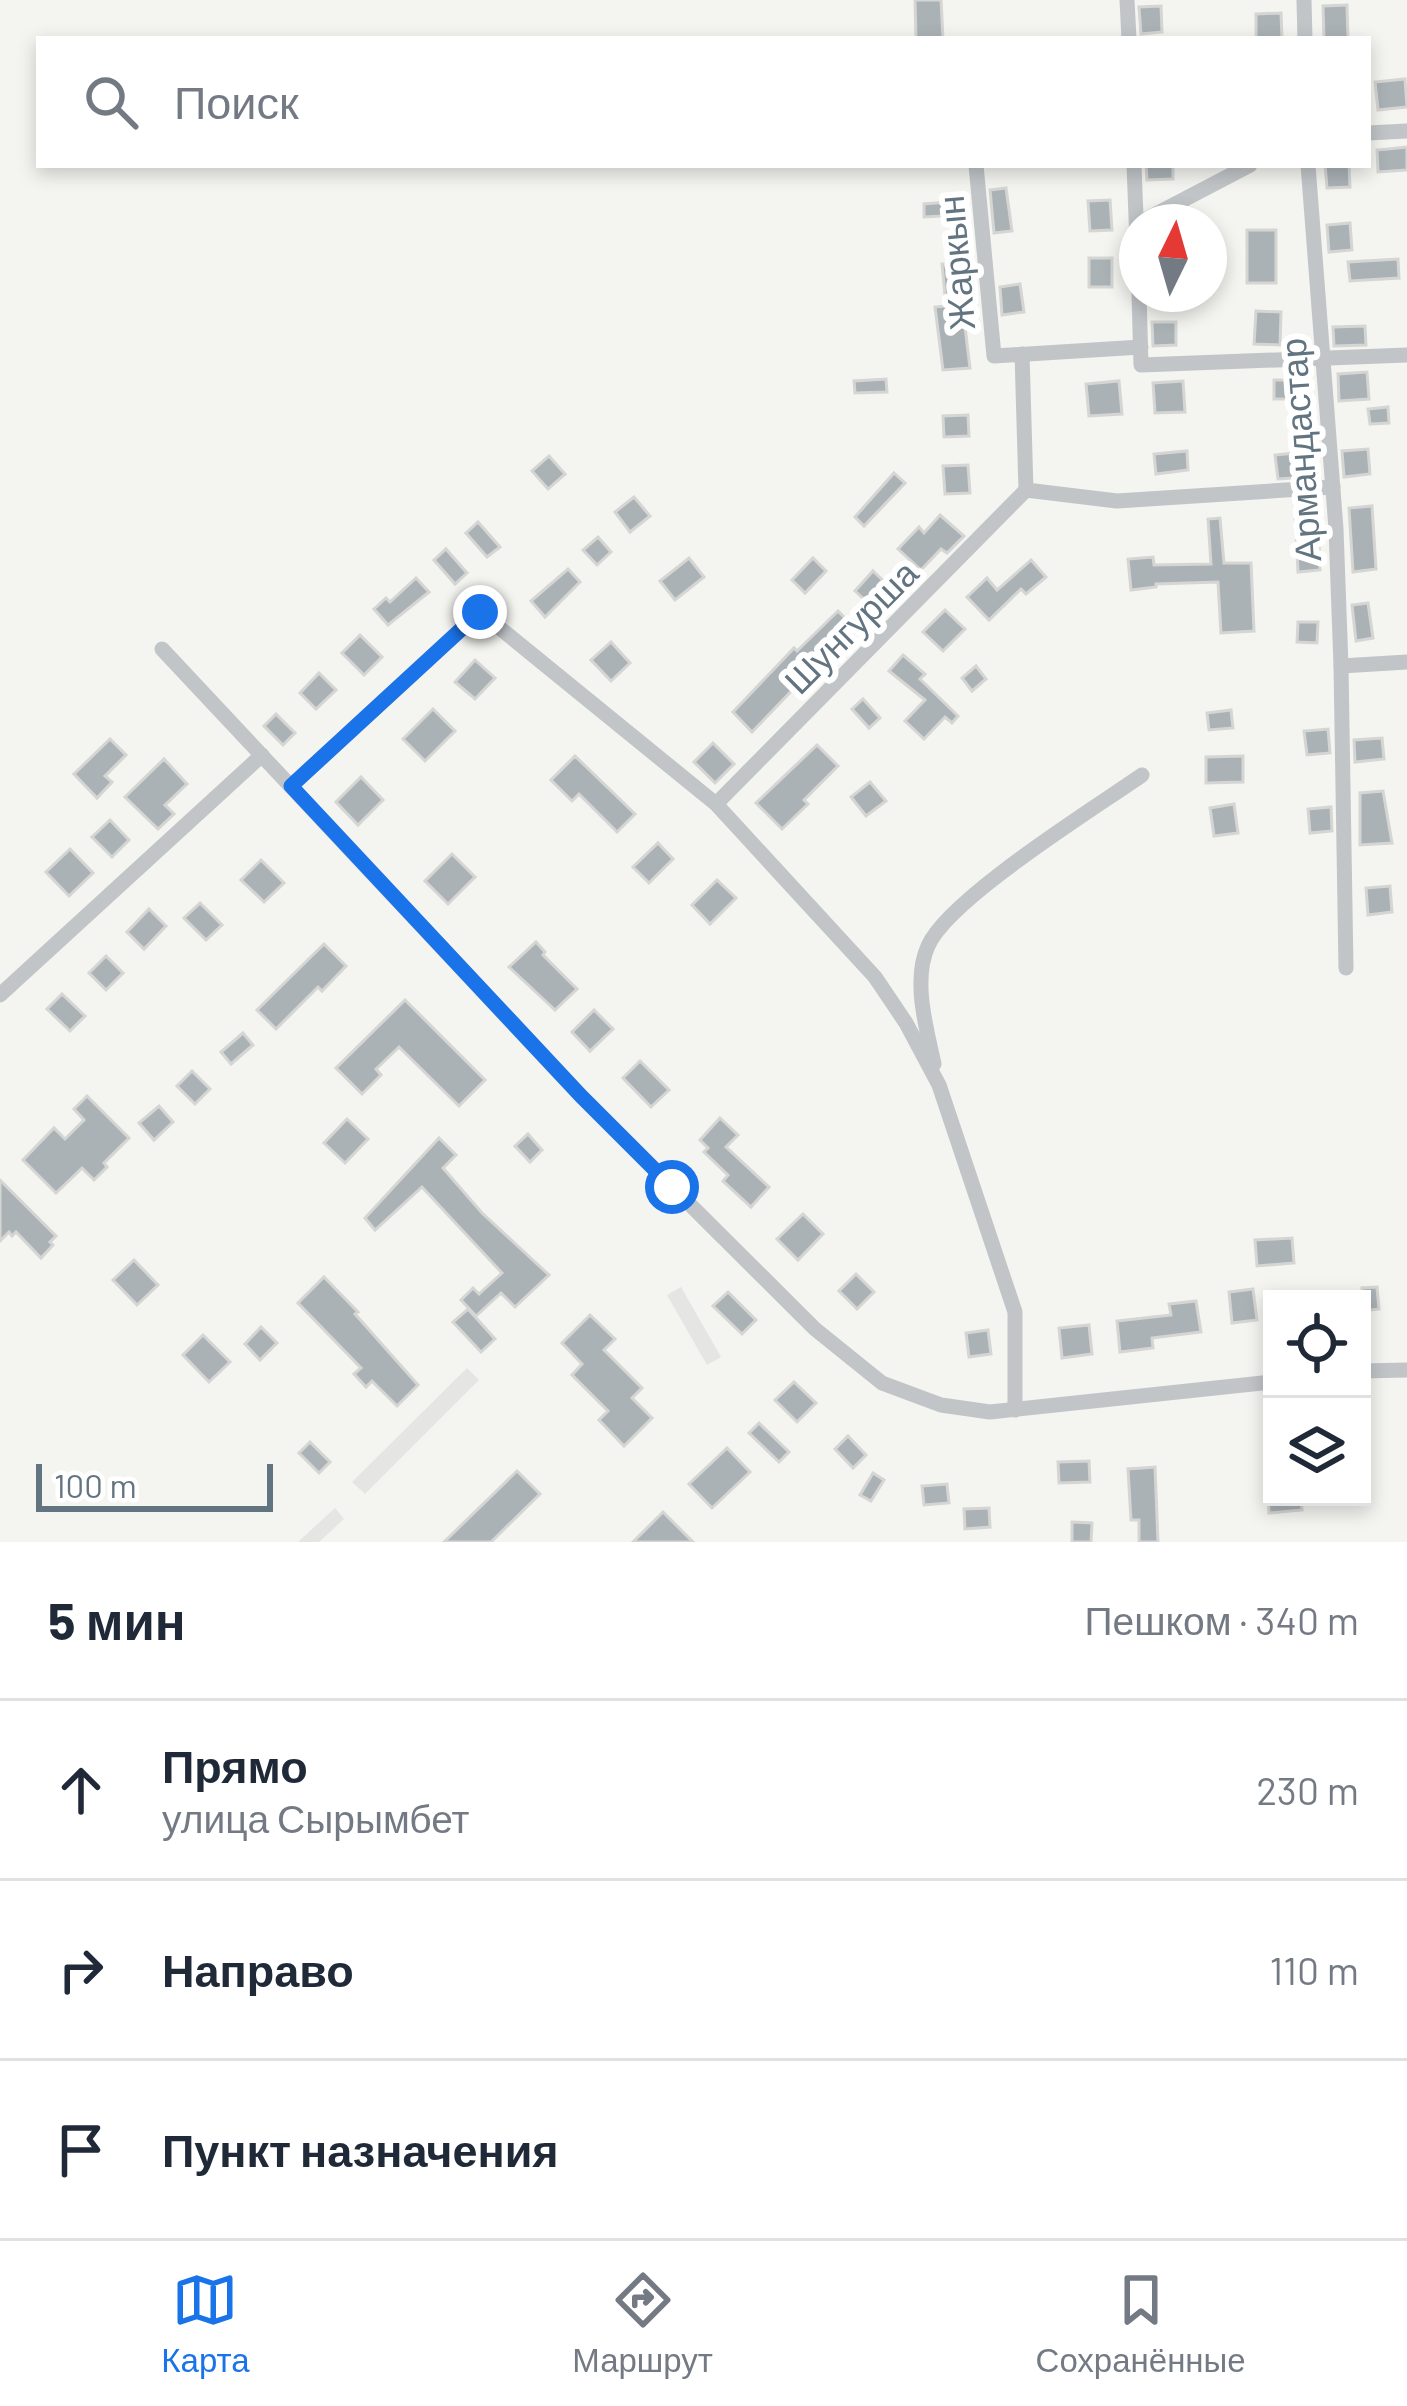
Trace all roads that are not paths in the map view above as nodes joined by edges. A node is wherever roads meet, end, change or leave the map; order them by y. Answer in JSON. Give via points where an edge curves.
{"nodes":[{"id":1,"x":1127,"y":0,"type":"edge"},
{"id":2,"x":1304,"y":0,"type":"edge"},
{"id":3,"x":1130,"y":36,"type":"edge"},
{"id":4,"x":1305,"y":36,"type":"edge"},
{"id":5,"x":1407,"y":131,"type":"edge"},
{"id":6,"x":1371,"y":133,"type":"edge"},
{"id":7,"x":976,"y":168,"type":"edge"},
{"id":8,"x":1134,"y":168,"type":"edge"},
{"id":9,"x":1244,"y":168,"type":"edge"},
{"id":10,"x":1308,"y":168,"type":"edge"},
{"id":11,"x":1137,"y":204,"type":"edge"},
{"id":12,"x":1176,"y":204,"type":"edge"},
{"id":13,"x":1140,"y":312,"type":"edge"},
{"id":14,"x":1142,"y":347,"type":"junction"},
{"id":15,"x":1022,"y":354,"type":"junction"},
{"id":16,"x":1407,"y":355,"type":"edge"},
{"id":17,"x":1323,"y":361,"type":"junction"},
{"id":18,"x":1333,"y":487,"type":"junction"},
{"id":19,"x":1026,"y":490,"type":"junction"},
{"id":20,"x":162,"y":649,"type":"dead end"},
{"id":21,"x":1407,"y":662,"type":"edge"},
{"id":22,"x":1341,"y":666,"type":"junction"},
{"id":23,"x":262,"y":755,"type":"junction"},
{"id":24,"x":1142,"y":775,"type":"dead end"},
{"id":25,"x":291,"y":786,"type":"junction"},
{"id":26,"x":716,"y":804,"type":"junction"},
{"id":27,"x":1346,"y":968,"type":"dead end"},
{"id":28,"x":0,"y":995,"type":"edge"},
{"id":29,"x":939,"y":1085,"type":"junction"},
{"id":30,"x":1407,"y":1370,"type":"edge"},
{"id":31,"x":1371,"y":1371,"type":"edge"},
{"id":32,"x":1263,"y":1383,"type":"edge"},
{"id":33,"x":1015,"y":1410,"type":"junction"}],
"edges":[{"from":1,"to":3,"type":"street"},
{"from":2,"to":4,"type":"street"},
{"from":5,"to":6,"type":"street"},
{"from":7,"to":15,"type":"street","name":"Жаркын","via":[[994,356]]},
{"from":8,"to":11,"type":"street"},
{"from":9,"to":12,"type":"street"},
{"from":10,"to":17,"type":"street","name":"Армандастар"},
{"from":13,"to":14,"type":"street"},
{"from":14,"to":15,"type":"street"},
{"from":14,"to":17,"type":"street","via":[[1141,365]]},
{"from":15,"to":19,"type":"street"},
{"from":16,"to":17,"type":"street"},
{"from":17,"to":18,"type":"street","name":"Армандастар"},
{"from":18,"to":19,"type":"street","via":[[1117,501]]},
{"from":18,"to":22,"type":"street","name":"Армандастар"},
{"from":19,"to":26,"type":"street","name":"Шунгурша"},
{"from":20,"to":23,"type":"street"},
{"from":21,"to":22,"type":"street"},
{"from":22,"to":27,"type":"street","name":"Армандастар"},
{"from":23,"to":25,"type":"street"},
{"from":23,"to":28,"type":"street"},
{"from":24,"to":29,"type":"street","via":[[1000,874],[936,932],[923,973]]},
{"from":25,"to":26,"type":"street","via":[[480,612]]},
{"from":25,"to":33,"type":"street","via":[[581,1096],[814,1329],[882,1383],[941,1405]]},
{"from":26,"to":29,"type":"street","via":[[874,977]]},
{"from":29,"to":33,"type":"street","via":[[1015,1312]]},
{"from":30,"to":31,"type":"street"},
{"from":32,"to":33,"type":"street"}]}
